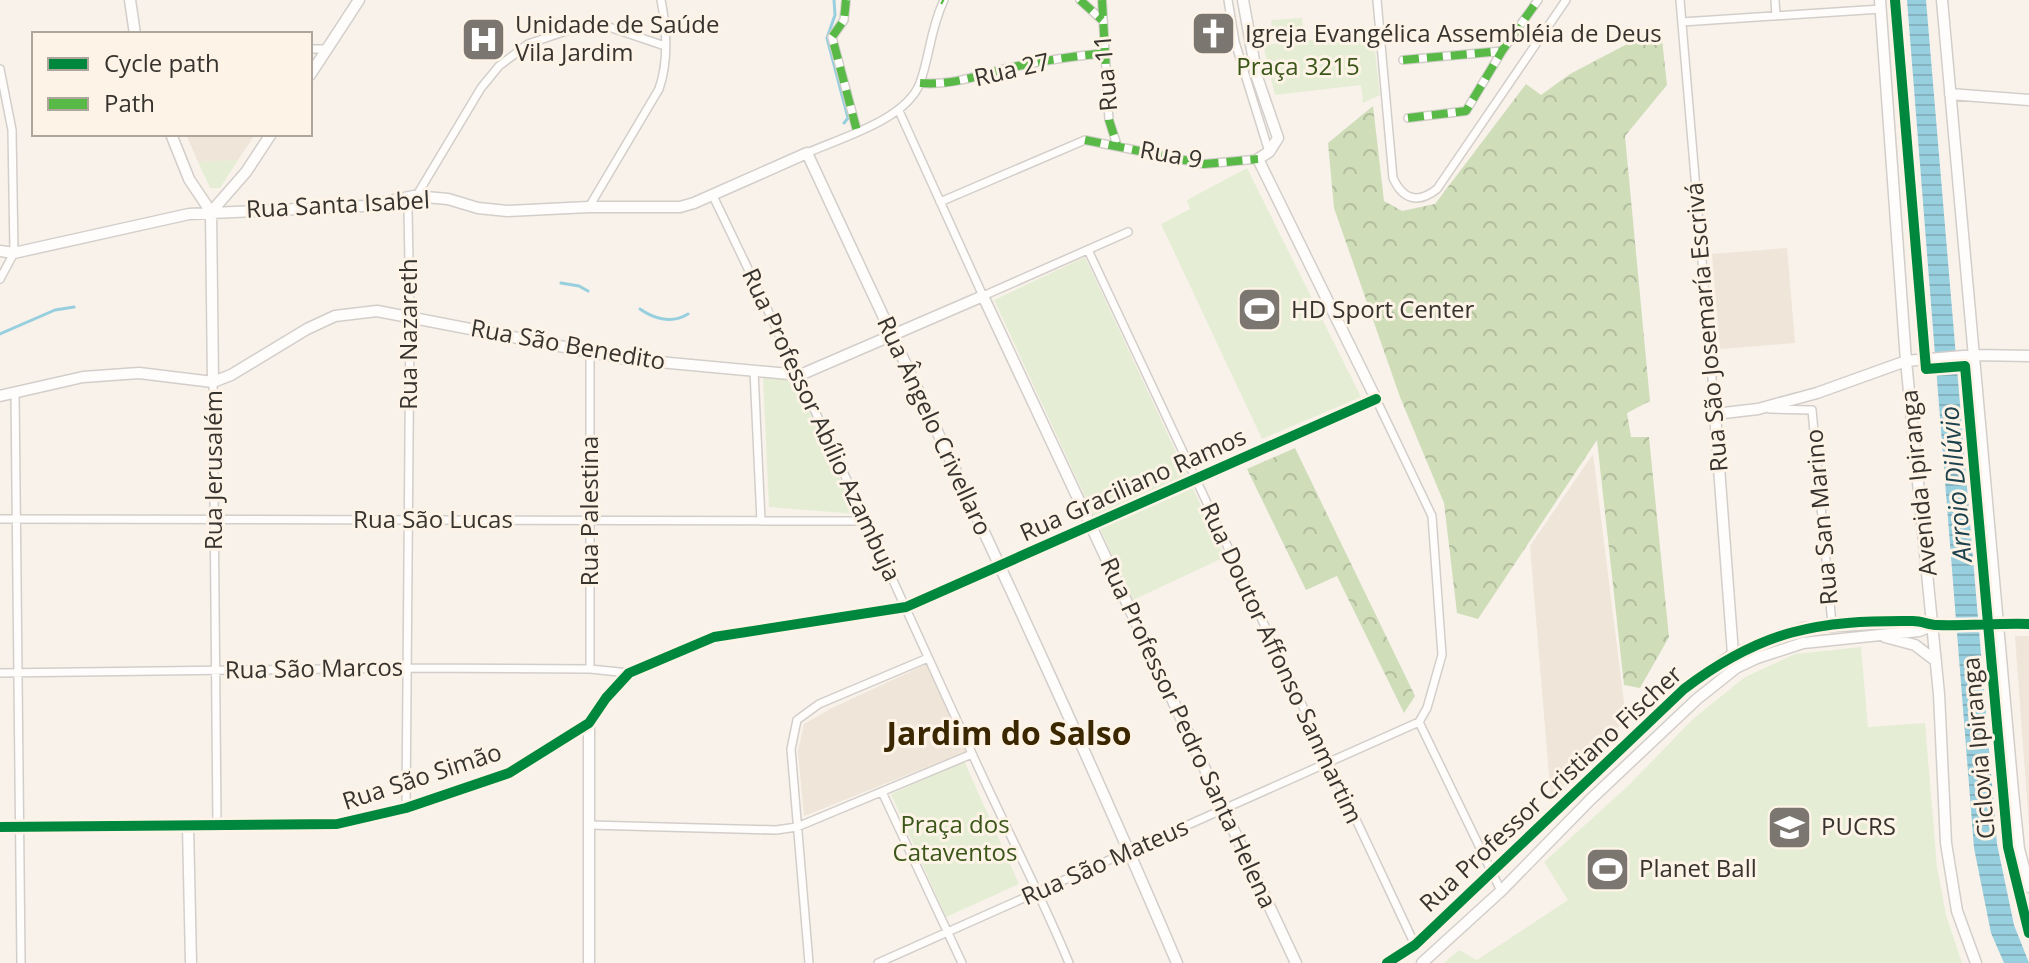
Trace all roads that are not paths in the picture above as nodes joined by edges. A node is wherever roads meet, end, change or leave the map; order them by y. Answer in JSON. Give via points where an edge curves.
{"nodes":[{"id":1,"x":130,"y":0,"type":"edge"},
{"id":2,"x":359,"y":0,"type":"edge"},
{"id":3,"x":661,"y":0,"type":"edge"},
{"id":4,"x":846,"y":0,"type":"edge"},
{"id":5,"x":943,"y":0,"type":"edge"},
{"id":6,"x":1080,"y":0,"type":"edge"},
{"id":7,"x":1102,"y":0,"type":"edge"},
{"id":8,"x":1228,"y":0,"type":"edge"},
{"id":9,"x":1243,"y":0,"type":"edge"},
{"id":10,"x":1377,"y":0,"type":"edge"},
{"id":11,"x":1538,"y":0,"type":"edge"},
{"id":12,"x":1566,"y":0,"type":"edge"},
{"id":13,"x":1680,"y":0,"type":"edge"},
{"id":14,"x":1775,"y":0,"type":"edge"},
{"id":15,"x":1942,"y":0,"type":"edge"},
{"id":16,"x":1881,"y":5,"type":"edge"},
{"id":17,"x":1776,"y":16,"type":"junction"},
{"id":18,"x":1102,"y":20,"type":"junction"},
{"id":19,"x":1682,"y":22,"type":"junction"},
{"id":20,"x":135,"y":32,"type":"edge"},
{"id":21,"x":665,"y":46,"type":"junction"},
{"id":22,"x":312,"y":49,"type":"edge"},
{"id":23,"x":327,"y":49,"type":"junction"},
{"id":24,"x":1502,"y":51,"type":"junction"},
{"id":25,"x":1105,"y":53,"type":"junction"},
{"id":26,"x":1403,"y":60,"type":"dead end"},
{"id":27,"x":0,"y":69,"type":"edge"},
{"id":28,"x":312,"y":72,"type":"edge"},
{"id":29,"x":920,"y":83,"type":"junction"},
{"id":30,"x":1950,"y":94,"type":"junction"},
{"id":31,"x":2029,"y":100,"type":"edge"},
{"id":32,"x":899,"y":111,"type":"junction"},
{"id":33,"x":1408,"y":118,"type":"dead end"},
{"id":34,"x":857,"y":131,"type":"junction"},
{"id":35,"x":172,"y":136,"type":"edge"},
{"id":36,"x":270,"y":136,"type":"edge"},
{"id":37,"x":1117,"y":145,"type":"junction"},
{"id":38,"x":1269,"y":152,"type":"junction"},
{"id":39,"x":807,"y":153,"type":"junction"},
{"id":40,"x":1258,"y":159,"type":"junction"},
{"id":41,"x":712,"y":194,"type":"junction"},
{"id":42,"x":414,"y":196,"type":"junction"},
{"id":43,"x":940,"y":202,"type":"junction"},
{"id":44,"x":589,"y":207,"type":"junction"},
{"id":45,"x":211,"y":212,"type":"junction"},
{"id":46,"x":1128,"y":232,"type":"dead end"},
{"id":47,"x":1088,"y":250,"type":"junction"},
{"id":48,"x":0,"y":251,"type":"edge"},
{"id":49,"x":14,"y":253,"type":"junction"},
{"id":50,"x":0,"y":279,"type":"edge"},
{"id":51,"x":983,"y":296,"type":"junction"},
{"id":52,"x":410,"y":316,"type":"junction"},
{"id":53,"x":892,"y":336,"type":"junction"},
{"id":54,"x":590,"y":352,"type":"junction"},
{"id":55,"x":1969,"y":355,"type":"junction"},
{"id":56,"x":2029,"y":356,"type":"edge"},
{"id":57,"x":1906,"y":361,"type":"junction"},
{"id":58,"x":754,"y":371,"type":"junction"},
{"id":59,"x":800,"y":375,"type":"junction"},
{"id":60,"x":213,"y":382,"type":"junction"},
{"id":61,"x":15,"y":392,"type":"junction"},
{"id":62,"x":0,"y":396,"type":"edge"},
{"id":63,"x":1376,"y":399,"type":"junction"},
{"id":64,"x":1758,"y":409,"type":"junction"},
{"id":65,"x":1715,"y":414,"type":"junction"},
{"id":66,"x":1195,"y":479,"type":"junction"},
{"id":67,"x":16,"y":518,"type":"junction"},
{"id":68,"x":0,"y":519,"type":"edge"},
{"id":69,"x":214,"y":519,"type":"junction"},
{"id":70,"x":409,"y":520,"type":"junction"},
{"id":71,"x":590,"y":520,"type":"junction"},
{"id":72,"x":761,"y":521,"type":"junction"},
{"id":73,"x":866,"y":521,"type":"junction"},
{"id":74,"x":1091,"y":525,"type":"junction"},
{"id":75,"x":999,"y":566,"type":"junction"},
{"id":76,"x":906,"y":607,"type":"junction"},
{"id":77,"x":1999,"y":623,"type":"junction"},
{"id":78,"x":1832,"y":624,"type":"junction"},
{"id":79,"x":2029,"y":624,"type":"edge"},
{"id":80,"x":1939,"y":625,"type":"junction"},
{"id":81,"x":1874,"y":635,"type":"junction"},
{"id":82,"x":1776,"y":636,"type":"junction"},
{"id":83,"x":1733,"y":654,"type":"junction"},
{"id":84,"x":928,"y":658,"type":"junction"},
{"id":85,"x":1936,"y":661,"type":"junction"},
{"id":86,"x":407,"y":668,"type":"junction"},
{"id":87,"x":1736,"y":668,"type":"junction"},
{"id":88,"x":590,"y":669,"type":"junction"},
{"id":89,"x":215,"y":670,"type":"junction"},
{"id":90,"x":0,"y":673,"type":"edge"},
{"id":91,"x":18,"y":673,"type":"junction"},
{"id":92,"x":629,"y":673,"type":"junction"},
{"id":93,"x":1419,"y":722,"type":"junction"},
{"id":94,"x":589,"y":723,"type":"junction"},
{"id":95,"x":972,"y":754,"type":"junction"},
{"id":96,"x":1328,"y":763,"type":"junction"},
{"id":97,"x":882,"y":792,"type":"junction"},
{"id":98,"x":406,"y":808,"type":"junction"},
{"id":99,"x":1224,"y":809,"type":"junction"},
{"id":100,"x":1542,"y":824,"type":"junction"},
{"id":101,"x":217,"y":825,"type":"junction"},
{"id":102,"x":590,"y":825,"type":"junction"},
{"id":103,"x":188,"y":826,"type":"junction"},
{"id":104,"x":0,"y":827,"type":"edge"},
{"id":105,"x":19,"y":827,"type":"junction"},
{"id":106,"x":797,"y":827,"type":"junction"},
{"id":107,"x":1554,"y":838,"type":"junction"},
{"id":108,"x":1130,"y":851,"type":"junction"},
{"id":109,"x":1490,"y":873,"type":"junction"},
{"id":110,"x":2029,"y":887,"type":"edge"},
{"id":111,"x":1039,"y":891,"type":"junction"},
{"id":112,"x":1501,"y":891,"type":"junction"},
{"id":113,"x":948,"y":932,"type":"junction"},
{"id":114,"x":1415,"y":945,"type":"junction"},
{"id":115,"x":21,"y":963,"type":"edge"},
{"id":116,"x":191,"y":963,"type":"edge"},
{"id":117,"x":589,"y":963,"type":"edge"},
{"id":118,"x":809,"y":963,"type":"edge"},
{"id":119,"x":878,"y":963,"type":"edge"},
{"id":120,"x":962,"y":963,"type":"edge"},
{"id":121,"x":1069,"y":963,"type":"edge"},
{"id":122,"x":1177,"y":963,"type":"edge"},
{"id":123,"x":1296,"y":963,"type":"edge"},
{"id":124,"x":1387,"y":963,"type":"edge"},
{"id":125,"x":1422,"y":963,"type":"edge"},
{"id":126,"x":1976,"y":963,"type":"edge"}],
"edges":[{"from":1,"to":20,"type":"street"},
{"from":2,"to":23,"type":"street"},
{"from":3,"to":21,"type":"street"},
{"from":4,"to":34,"type":"street","via":[[844,20],[832,37]]},
{"from":5,"to":29,"type":"street"},
{"from":6,"to":18,"type":"street"},
{"from":7,"to":18,"type":"street","name":"Rua 11"},
{"from":8,"to":38,"type":"street","via":[[1235,42]]},
{"from":9,"to":38,"type":"street","via":[[1257,77],[1278,138]]},
{"from":10,"to":12,"type":"street","via":[[1393,178],[1398,190],[1412,198],[1426,198],[1437,189]]},
{"from":11,"to":24,"type":"street"},
{"from":13,"to":19,"type":"street","name":"Rua São Josemaría Escrivá"},
{"from":14,"to":17,"type":"street"},
{"from":15,"to":30,"type":"street"},
{"from":16,"to":17,"type":"street"},
{"from":16,"to":57,"type":"street","name":"Avenida Ipiranga"},
{"from":17,"to":19,"type":"street"},
{"from":18,"to":25,"type":"street","name":"Rua 11"},
{"from":19,"to":65,"type":"street","name":"Rua São Josemaría Escrivá"},
{"from":21,"to":42,"type":"street","name":"Rua Nazareth","via":[[603,25],[528,44],[481,88]]},
{"from":21,"to":44,"type":"street","via":[[659,89]]},
{"from":22,"to":23,"type":"street"},
{"from":23,"to":28,"type":"street"},
{"from":24,"to":26,"type":"street"},
{"from":24,"to":33,"type":"street","via":[[1466,111]]},
{"from":25,"to":29,"type":"street","name":"Rua 27","via":[[1015,67],[967,81]]},
{"from":25,"to":37,"type":"street","name":"Rua 11","via":[[1109,120]]},
{"from":27,"to":49,"type":"street","via":[[12,130]]},
{"from":29,"to":32,"type":"street"},
{"from":30,"to":31,"type":"street"},
{"from":30,"to":55,"type":"street"},
{"from":32,"to":34,"type":"street","name":"Rua Santa Isabel"},
{"from":32,"to":43,"type":"street","name":"Rua Professor Pedro Santa Helena"},
{"from":34,"to":39,"type":"street","name":"Rua Santa Isabel"},
{"from":35,"to":45,"type":"street","via":[[189,179]]},
{"from":36,"to":45,"type":"street"},
{"from":37,"to":40,"type":"street","name":"Rua 9","via":[[1204,164]]},
{"from":37,"to":43,"type":"street","name":"Rua 9","via":[[1085,140]]},
{"from":38,"to":40,"type":"street"},
{"from":39,"to":41,"type":"street","name":"Rua Santa Isabel"},
{"from":39,"to":53,"type":"street","name":"Rua Ângelo Crivellaro"},
{"from":40,"to":63,"type":"street"},
{"from":41,"to":44,"type":"street","name":"Rua Santa Isabel","via":[[680,207]]},
{"from":41,"to":59,"type":"street","name":"Rua Professor Abílio Azambuja"},
{"from":42,"to":44,"type":"street","name":"Rua Santa Isabel","via":[[507,211]]},
{"from":42,"to":45,"type":"street","name":"Rua Santa Isabel","via":[[364,206]]},
{"from":42,"to":52,"type":"street","name":"Rua Nazareth","via":[[408,210]]},
{"from":43,"to":51,"type":"street","name":"Rua Professor Pedro Santa Helena"},
{"from":45,"to":49,"type":"street","name":"Rua Santa Isabel"},
{"from":45,"to":60,"type":"street","name":"Rua Jerusalém"},
{"from":46,"to":47,"type":"street","name":"Rua São Benedito"},
{"from":47,"to":51,"type":"street","name":"Rua São Benedito"},
{"from":47,"to":66,"type":"street","name":"Rua Doutor Affonso Sanmartim"},
{"from":48,"to":49,"type":"street","name":"Rua Santa Isabel"},
{"from":49,"to":50,"type":"street"},
{"from":51,"to":53,"type":"street","name":"Rua São Benedito"},
{"from":51,"to":74,"type":"street","name":"Rua Professor Pedro Santa Helena"},
{"from":52,"to":54,"type":"street","name":"Rua São Benedito"},
{"from":52,"to":60,"type":"street","name":"Rua São Benedito","via":[[377,311],[335,316]]},
{"from":52,"to":70,"type":"street","name":"Rua Nazareth"},
{"from":53,"to":59,"type":"street","name":"Rua São Benedito"},
{"from":53,"to":75,"type":"street","name":"Rua Ângelo Crivellaro"},
{"from":54,"to":58,"type":"street","name":"Rua São Benedito"},
{"from":54,"to":71,"type":"street","name":"Rua Palestina"},
{"from":55,"to":56,"type":"street"},
{"from":55,"to":57,"type":"street"},
{"from":55,"to":77,"type":"street"},
{"from":57,"to":64,"type":"street"},
{"from":57,"to":80,"type":"street","name":"Avenida Ipiranga"},
{"from":58,"to":59,"type":"street","name":"Rua São Benedito"},
{"from":58,"to":72,"type":"street"},
{"from":59,"to":73,"type":"street","name":"Rua Professor Abílio Azambuja"},
{"from":60,"to":61,"type":"street","via":[[139,373],[83,377]]},
{"from":60,"to":69,"type":"street","name":"Rua Jerusalém"},
{"from":61,"to":62,"type":"street"},
{"from":61,"to":67,"type":"street"},
{"from":63,"to":66,"type":"street","name":"Rua Graciliano Ramos"},
{"from":63,"to":93,"type":"street","via":[[1432,516],[1442,655]]},
{"from":64,"to":65,"type":"street"},
{"from":64,"to":78,"type":"street","name":"Rua San Marino","via":[[1812,410]]},
{"from":65,"to":83,"type":"street","name":"Rua São Josemaría Escrivá"},
{"from":66,"to":74,"type":"street","name":"Rua Graciliano Ramos"},
{"from":66,"to":96,"type":"street","name":"Rua Doutor Affonso Sanmartim"},
{"from":67,"to":68,"type":"street","name":"Rua São Lucas"},
{"from":67,"to":69,"type":"street","name":"Rua São Lucas"},
{"from":67,"to":91,"type":"street"},
{"from":69,"to":70,"type":"street","name":"Rua São Lucas"},
{"from":69,"to":89,"type":"street","name":"Rua Jerusalém"},
{"from":70,"to":71,"type":"street","name":"Rua São Lucas"},
{"from":70,"to":86,"type":"street","name":"Rua Nazareth"},
{"from":71,"to":72,"type":"street","name":"Rua São Lucas"},
{"from":71,"to":88,"type":"street","name":"Rua Palestina"},
{"from":72,"to":73,"type":"street","name":"Rua São Lucas"},
{"from":73,"to":76,"type":"street","name":"Rua Professor Abílio Azambuja"},
{"from":74,"to":75,"type":"street","name":"Rua Graciliano Ramos"},
{"from":74,"to":99,"type":"street","name":"Rua Professor Pedro Santa Helena"},
{"from":75,"to":76,"type":"street","name":"Rua Graciliano Ramos"},
{"from":75,"to":108,"type":"street","name":"Rua Ângelo Crivellaro"},
{"from":76,"to":84,"type":"street","name":"Rua Professor Abílio Azambuja"},
{"from":76,"to":92,"type":"street","name":"Rua São Simão","via":[[714,637]]},
{"from":77,"to":79,"type":"street","name":"Rua Professor Cristiano Fischer"},
{"from":77,"to":80,"type":"street","name":"Rua Professor Cristiano Fischer"},
{"from":77,"to":110,"type":"street","via":[[2019,849]]},
{"from":78,"to":80,"type":"street","name":"Rua Professor Cristiano Fischer"},
{"from":78,"to":82,"type":"street","name":"Rua Professor Cristiano Fischer"},
{"from":80,"to":81,"type":"street","name":"Rua Professor Cristiano Fischer"},
{"from":80,"to":85,"type":"street","name":"Avenida Ipiranga"},
{"from":81,"to":85,"type":"street","via":[[1915,645]]},
{"from":81,"to":87,"type":"street","name":"Rua Professor Cristiano Fischer","via":[[1803,643]]},
{"from":82,"to":83,"type":"street","name":"Rua Professor Cristiano Fischer"},
{"from":82,"to":87,"type":"street"},
{"from":83,"to":100,"type":"street","name":"Rua Professor Cristiano Fischer","via":[[1684,689]]},
{"from":84,"to":95,"type":"street","name":"Rua Professor Abílio Azambuja"},
{"from":84,"to":106,"type":"street","via":[[819,704],[797,720],[791,749]]},
{"from":85,"to":126,"type":"street","name":"Avenida Ipiranga","via":[[1946,843],[1957,911]]},
{"from":86,"to":88,"type":"street","name":"Rua São Marcos"},
{"from":86,"to":89,"type":"street","name":"Rua São Marcos"},
{"from":86,"to":98,"type":"street","name":"Rua Nazareth"},
{"from":87,"to":107,"type":"street","name":"Rua Professor Cristiano Fischer"},
{"from":88,"to":92,"type":"street","name":"Rua São Marcos"},
{"from":89,"to":91,"type":"street","name":"Rua São Marcos"},
{"from":89,"to":101,"type":"street","name":"Rua Jerusalém"},
{"from":90,"to":91,"type":"street","name":"Rua São Marcos"},
{"from":91,"to":105,"type":"street"},
{"from":92,"to":94,"type":"street","name":"Rua São Simão"},
{"from":93,"to":96,"type":"street","name":"Rua São Mateus"},
{"from":93,"to":109,"type":"street"},
{"from":94,"to":98,"type":"street","name":"Rua São Simão","via":[[509,773]]},
{"from":94,"to":102,"type":"street"},
{"from":95,"to":97,"type":"street"},
{"from":95,"to":111,"type":"street","name":"Rua Professor Abílio Azambuja"},
{"from":96,"to":99,"type":"street","name":"Rua São Mateus"},
{"from":96,"to":114,"type":"street","name":"Rua Doutor Affonso Sanmartim"},
{"from":97,"to":106,"type":"street"},
{"from":97,"to":113,"type":"street"},
{"from":98,"to":101,"type":"street","name":"Rua São Simão","via":[[337,824]]},
{"from":99,"to":108,"type":"street","name":"Rua São Mateus"},
{"from":99,"to":123,"type":"street","name":"Rua Professor Pedro Santa Helena"},
{"from":100,"to":107,"type":"street"},
{"from":100,"to":109,"type":"street","name":"Rua Professor Cristiano Fischer"},
{"from":101,"to":103,"type":"street","name":"Rua São Simão"},
{"from":102,"to":106,"type":"street"},
{"from":102,"to":117,"type":"street"},
{"from":103,"to":105,"type":"street","name":"Rua São Simão"},
{"from":103,"to":116,"type":"street"},
{"from":104,"to":105,"type":"street","name":"Rua São Simão"},
{"from":105,"to":115,"type":"street"},
{"from":106,"to":118,"type":"street"},
{"from":107,"to":112,"type":"street","name":"Rua Professor Cristiano Fischer"},
{"from":108,"to":111,"type":"street","name":"Rua São Mateus"},
{"from":108,"to":122,"type":"street","name":"Rua Ângelo Crivellaro"},
{"from":109,"to":112,"type":"street"},
{"from":109,"to":114,"type":"street","name":"Rua Professor Cristiano Fischer"},
{"from":111,"to":113,"type":"street","name":"Rua São Mateus"},
{"from":111,"to":121,"type":"street","name":"Rua Professor Abílio Azambuja"},
{"from":112,"to":125,"type":"street","name":"Rua Professor Cristiano Fischer"},
{"from":113,"to":119,"type":"street","name":"Rua São Mateus"},
{"from":113,"to":120,"type":"street"},
{"from":114,"to":124,"type":"street","name":"Rua Professor Cristiano Fischer"}]}
